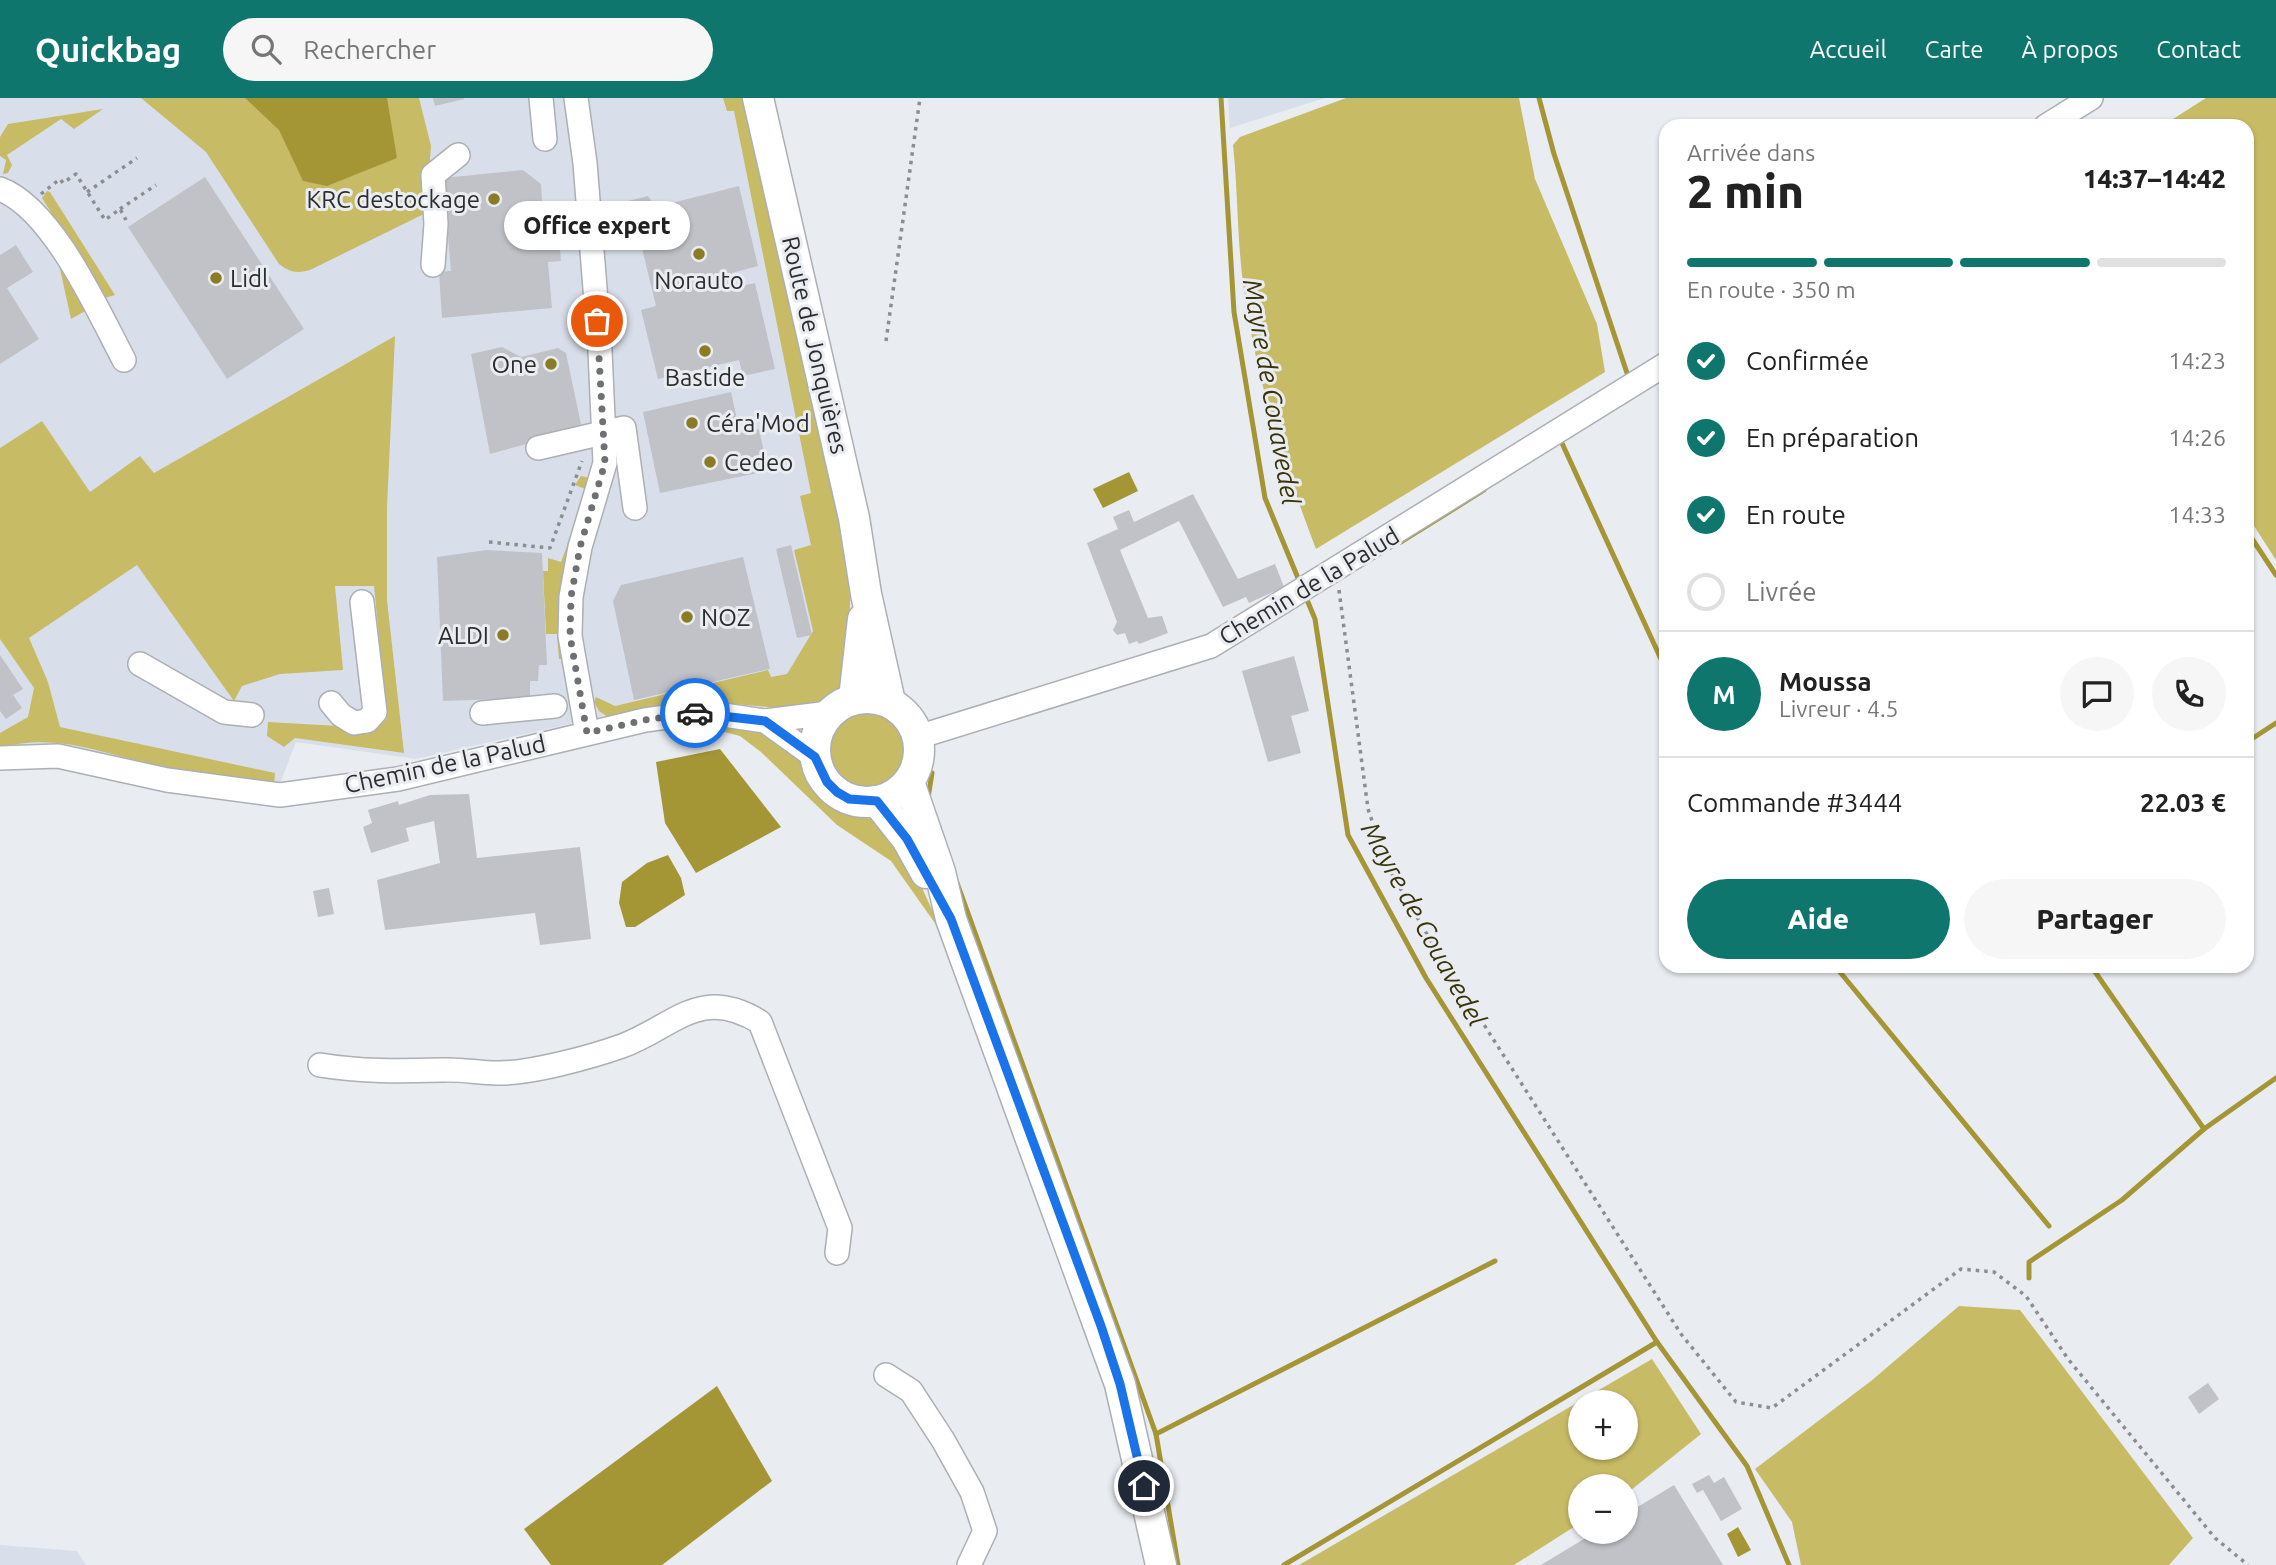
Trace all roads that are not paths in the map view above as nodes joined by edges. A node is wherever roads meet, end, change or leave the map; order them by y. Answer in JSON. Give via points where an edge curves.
{"nodes":[{"id":1,"x":541,"y":98,"type":"edge"},
{"id":2,"x":576,"y":98,"type":"edge"},
{"id":3,"x":758,"y":98,"type":"edge"},
{"id":4,"x":2091,"y":98,"type":"edge"},
{"id":5,"x":2057,"y":119,"type":"edge"},
{"id":6,"x":545,"y":139,"type":"dead end"},
{"id":7,"x":458,"y":155,"type":"dead end"},
{"id":8,"x":0,"y":189,"type":"edge"},
{"id":9,"x":433,"y":265,"type":"dead end"},
{"id":10,"x":124,"y":360,"type":"dead end"},
{"id":11,"x":1659,"y":368,"type":"edge"},
{"id":12,"x":604,"y":443,"type":"junction"},
{"id":13,"x":538,"y":448,"type":"dead end"},
{"id":14,"x":635,"y":508,"type":"dead end"},
{"id":15,"x":866,"y":594,"type":"junction"},
{"id":16,"x":362,"y":602,"type":"dead end"},
{"id":17,"x":140,"y":663,"type":"dead end"},
{"id":18,"x":331,"y":702,"type":"dead end"},
{"id":19,"x":890,"y":702,"type":"junction"},
{"id":20,"x":555,"y":706,"type":"dead end"},
{"id":21,"x":841,"y":706,"type":"junction"},
{"id":22,"x":482,"y":713,"type":"dead end"},
{"id":23,"x":252,"y":715,"type":"dead end"},
{"id":24,"x":765,"y":721,"type":"junction"},
{"id":25,"x":587,"y":733,"type":"junction"},
{"id":26,"x":918,"y":737,"type":"junction"},
{"id":27,"x":815,"y":757,"type":"junction"},
{"id":28,"x":0,"y":758,"type":"edge"},
{"id":29,"x":909,"y":782,"type":"junction"},
{"id":30,"x":877,"y":801,"type":"junction"},
{"id":31,"x":951,"y":919,"type":"junction"},
{"id":32,"x":320,"y":1065,"type":"dead end"},
{"id":33,"x":837,"y":1253,"type":"dead end"},
{"id":34,"x":886,"y":1376,"type":"dead end"},
{"id":35,"x":969,"y":1565,"type":"edge"},
{"id":36,"x":1161,"y":1565,"type":"edge"}],
"edges":[{"from":1,"to":6,"type":"street"},
{"from":2,"to":12,"type":"street","via":[[585,163]]},
{"from":3,"to":15,"type":"main road","name":"Route de Jonquières","via":[[854,518]]},
{"from":4,"to":5,"type":"street"},
{"from":7,"to":9,"type":"street","via":[[433,175]]},
{"from":8,"to":10,"type":"street","via":[[51,231]]},
{"from":11,"to":26,"type":"street","name":"Chemin de la Palud","via":[[1210,646]]},
{"from":12,"to":13,"type":"street"},
{"from":12,"to":14,"type":"street","via":[[624,428]]},
{"from":12,"to":25,"type":"street","via":[[600,485],[580,547],[571,597],[570,636]]},
{"from":15,"to":19,"type":"main road","name":"Route de Jonquières"},
{"from":15,"to":21,"type":"main road","name":"Route de Jonquières"},
{"from":16,"to":18,"type":"street","via":[[375,712],[367,721],[354,723]]},
{"from":17,"to":23,"type":"street","via":[[224,712]]},
{"from":19,"to":21,"type":"main road","via":[[871,697]]},
{"from":19,"to":26,"type":"main road","via":[[912,721]]},
{"from":20,"to":22,"type":"street"},
{"from":21,"to":24,"type":"street","name":"Chemin de la Palud"},
{"from":21,"to":27,"type":"main road","name":"Route de Jonquières","via":[[815,741]]},
{"from":24,"to":25,"type":"street","name":"Chemin de la Palud","via":[[703,712]]},
{"from":24,"to":27,"type":"street","name":"Chemin de la Palud"},
{"from":25,"to":28,"type":"street","name":"Chemin de la Palud","via":[[398,779],[280,795],[167,780],[58,756]]},
{"from":26,"to":29,"type":"main road","via":[[920,752]]},
{"from":27,"to":30,"type":"main road","via":[[837,792],[849,799]]},
{"from":29,"to":30,"type":"main road"},
{"from":29,"to":31,"type":"main road"},
{"from":30,"to":31,"type":"main road","via":[[907,839]]},
{"from":31,"to":36,"type":"main road","via":[[1117,1373]]},
{"from":32,"to":33,"type":"street","via":[[379,1073],[446,1070],[499,1074],[624,1045],[702,1007],[738,1009],[760,1022],[840,1228]]},
{"from":34,"to":35,"type":"street","via":[[911,1391],[972,1492],[985,1531]]}]}
